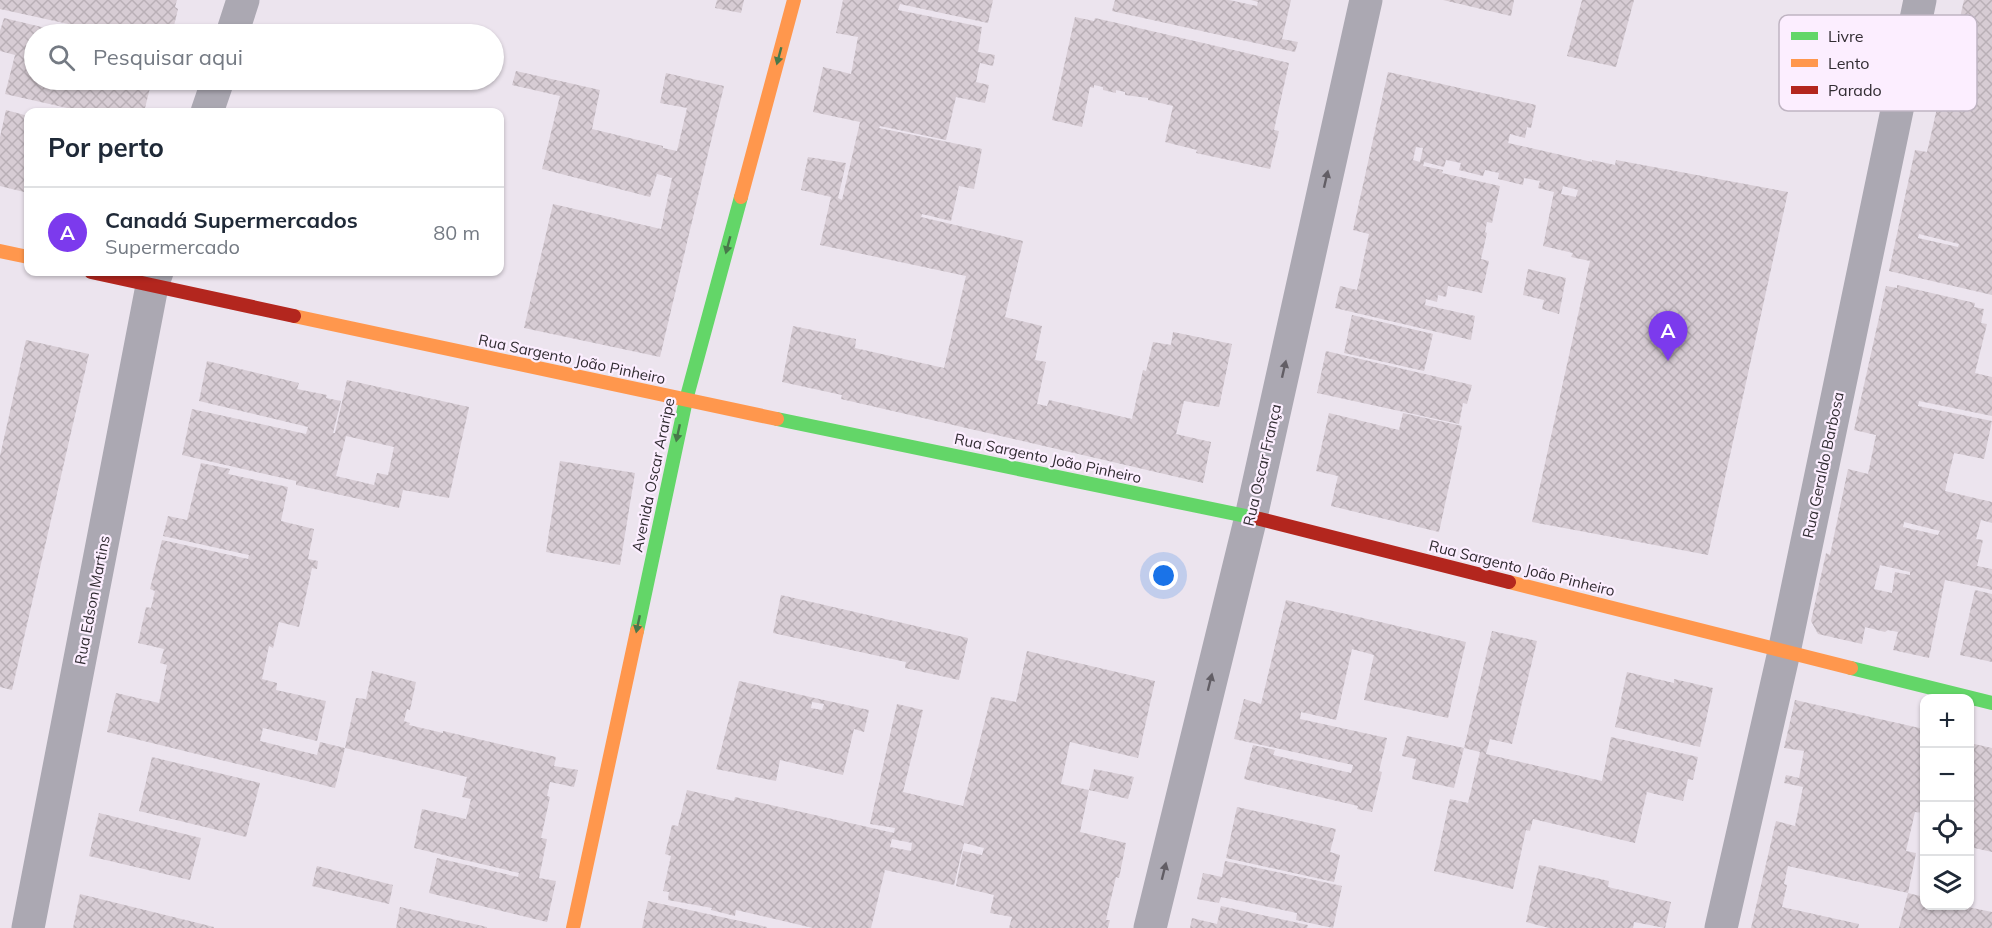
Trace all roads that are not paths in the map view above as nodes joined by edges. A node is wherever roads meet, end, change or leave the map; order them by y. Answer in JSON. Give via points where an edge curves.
{"nodes":[{"id":1,"x":243,"y":0,"type":"edge"},
{"id":2,"x":794,"y":0,"type":"edge"},
{"id":3,"x":1366,"y":0,"type":"edge"},
{"id":4,"x":1920,"y":0,"type":"edge"},
{"id":5,"x":1917,"y":15,"type":"edge"},
{"id":6,"x":235,"y":24,"type":"edge"},
{"id":7,"x":215,"y":90,"type":"edge"},
{"id":8,"x":208,"y":108,"type":"edge"},
{"id":9,"x":1897,"y":111,"type":"edge"},
{"id":10,"x":0,"y":251,"type":"edge"},
{"id":11,"x":24,"y":256,"type":"edge"},
{"id":12,"x":128,"y":276,"type":"edge"},
{"id":13,"x":155,"y":279,"type":"edge"},
{"id":14,"x":686,"y":400,"type":"junction"},
{"id":15,"x":1251,"y":517,"type":"junction"},
{"id":16,"x":1784,"y":652,"type":"junction"},
{"id":17,"x":1992,"y":703,"type":"edge"},
{"id":18,"x":28,"y":928,"type":"edge"},
{"id":19,"x":573,"y":928,"type":"edge"},
{"id":20,"x":1150,"y":928,"type":"edge"},
{"id":21,"x":1720,"y":928,"type":"edge"}],
"edges":[{"from":1,"to":6,"type":"street"},
{"from":2,"to":14,"type":"street","name":"Avenida Oscar Araripe","one_way":true},
{"from":15,"to":3,"type":"street","name":"Rua Oscar França","one_way":true},
{"from":4,"to":5,"type":"street","name":"Rua Geraldo Barbosa"},
{"from":7,"to":8,"type":"street"},
{"from":9,"to":16,"type":"street","name":"Rua Geraldo Barbosa"},
{"from":10,"to":11,"type":"street"},
{"from":12,"to":13,"type":"street","name":"Rua Sargento João Pinheiro"},
{"from":13,"to":14,"type":"street","name":"Rua Sargento João Pinheiro"},
{"from":13,"to":18,"type":"street","name":"Rua Edson Martins"},
{"from":14,"to":15,"type":"street","name":"Rua Sargento João Pinheiro"},
{"from":14,"to":19,"type":"street","name":"Avenida Oscar Araripe","one_way":true},
{"from":15,"to":16,"type":"street","name":"Rua Sargento João Pinheiro"},
{"from":20,"to":15,"type":"street","name":"Rua Oscar França","one_way":true},
{"from":16,"to":17,"type":"street","name":"Rua Sargento João Pinheiro"},
{"from":16,"to":21,"type":"street","name":"Rua Geraldo Barbosa"}]}
